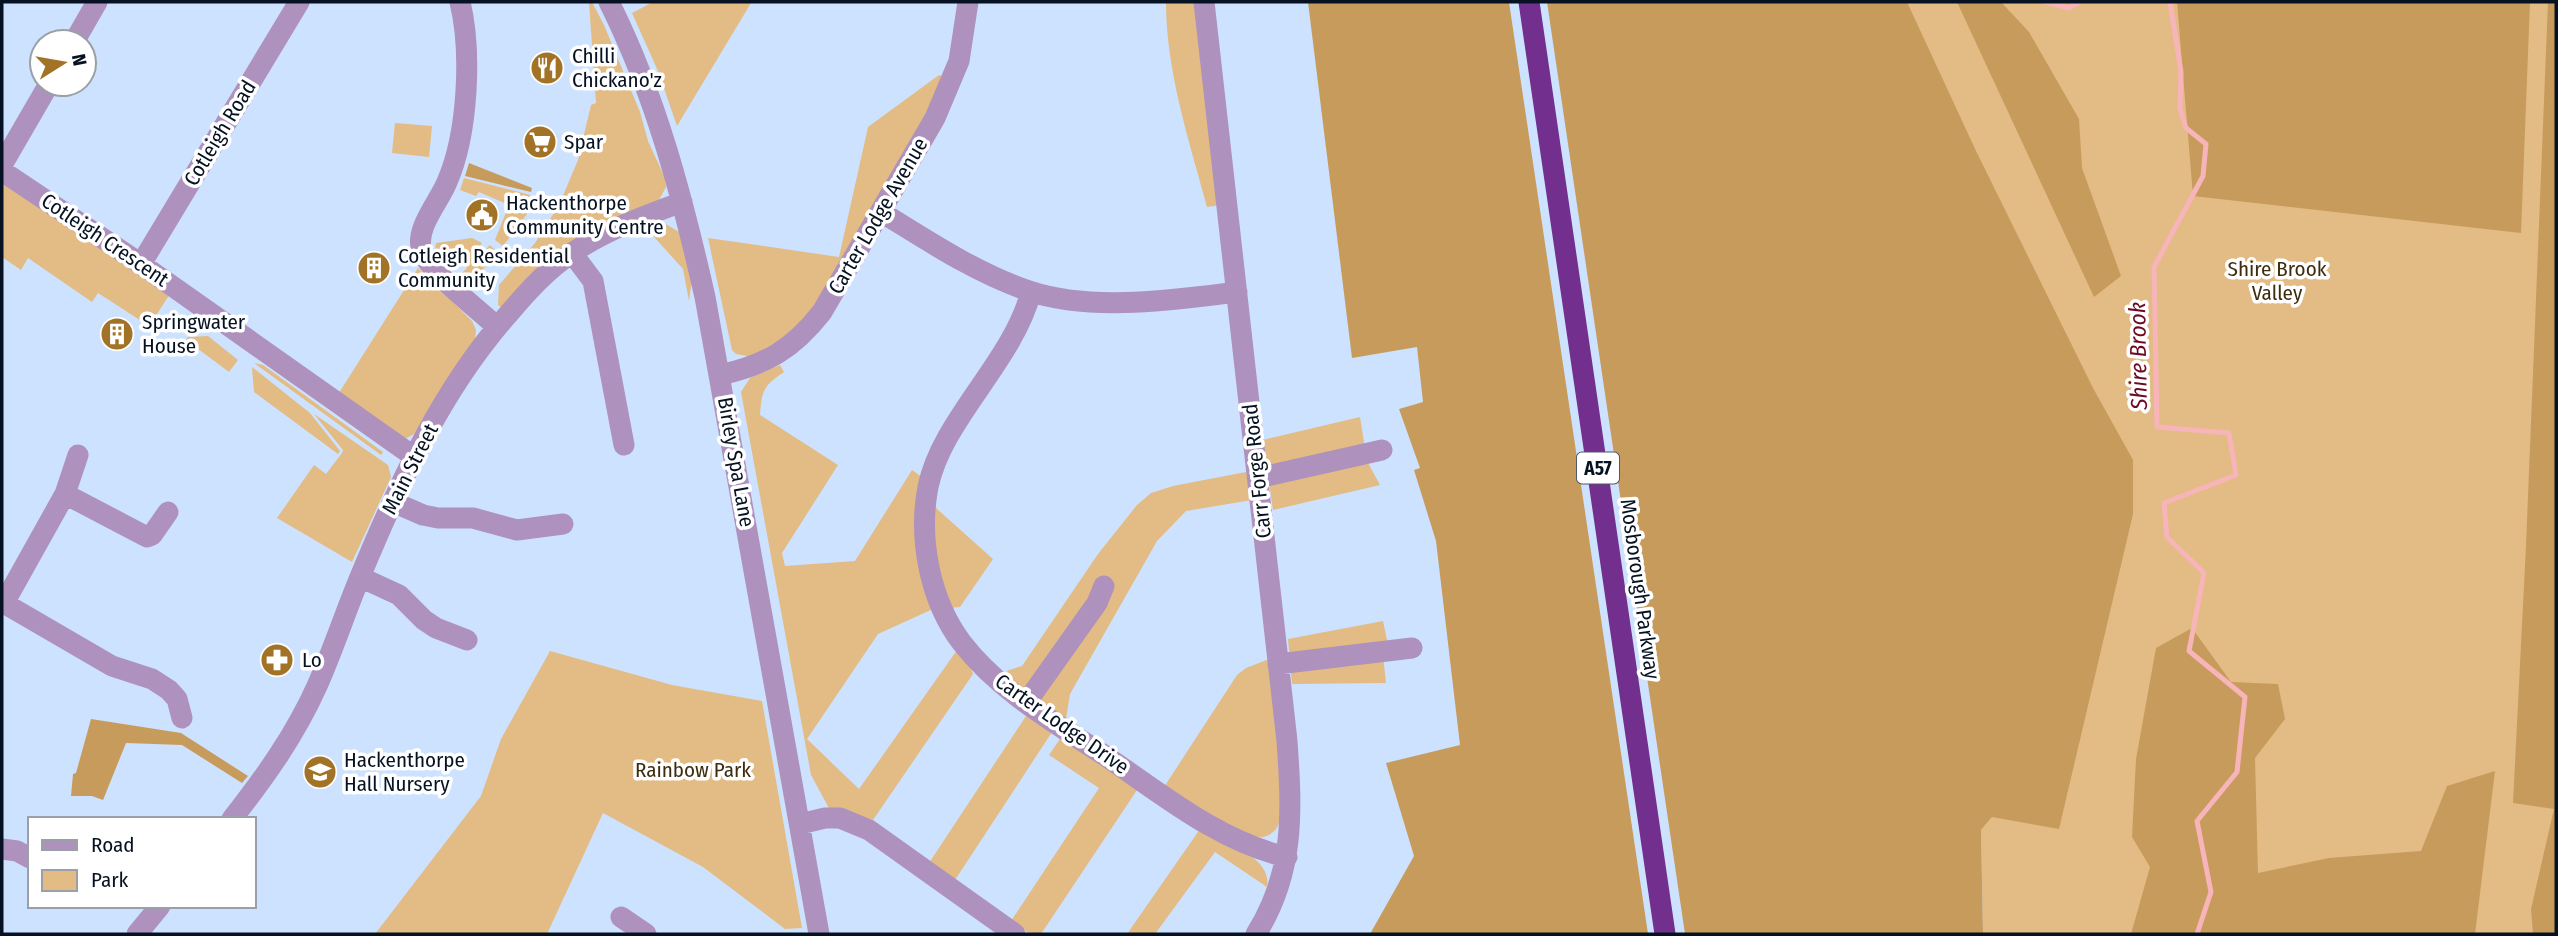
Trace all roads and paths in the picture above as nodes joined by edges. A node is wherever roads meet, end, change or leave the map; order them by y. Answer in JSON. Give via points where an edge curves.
{"nodes":[{"id":1,"x":97,"y":2,"type":"edge"},
{"id":2,"x":299,"y":2,"type":"edge"},
{"id":3,"x":460,"y":2,"type":"edge"},
{"id":4,"x":609,"y":2,"type":"edge"},
{"id":5,"x":968,"y":2,"type":"edge"},
{"id":6,"x":1204,"y":2,"type":"edge"},
{"id":7,"x":1529,"y":2,"type":"edge"},
{"id":8,"x":82,"y":28,"type":"edge"},
{"id":9,"x":41,"y":98,"type":"edge"},
{"id":10,"x":2,"y":165,"type":"edge"},
{"id":11,"x":2,"y":171,"type":"edge"},
{"id":12,"x":682,"y":202,"type":"junction"},
{"id":13,"x":881,"y":212,"type":"junction"},
{"id":14,"x":572,"y":253,"type":"junction"},
{"id":15,"x":141,"y":264,"type":"junction"},
{"id":16,"x":1031,"y":292,"type":"junction"},
{"id":17,"x":1237,"y":292,"type":"junction"},
{"id":18,"x":496,"y":327,"type":"junction"},
{"id":19,"x":720,"y":374,"type":"junction"},
{"id":20,"x":624,"y":445,"type":"dead end"},
{"id":21,"x":1382,"y":450,"type":"dead end"},
{"id":22,"x":78,"y":455,"type":"dead end"},
{"id":23,"x":413,"y":456,"type":"junction"},
{"id":24,"x":1258,"y":478,"type":"junction"},
{"id":25,"x":65,"y":495,"type":"junction"},
{"id":26,"x":393,"y":502,"type":"junction"},
{"id":27,"x":168,"y":512,"type":"dead end"},
{"id":28,"x":563,"y":524,"type":"dead end"},
{"id":29,"x":360,"y":577,"type":"junction"},
{"id":30,"x":1104,"y":586,"type":"dead end"},
{"id":31,"x":3,"y":603,"type":"edge"},
{"id":32,"x":467,"y":640,"type":"dead end"},
{"id":33,"x":1412,"y":648,"type":"dead end"},
{"id":34,"x":1279,"y":664,"type":"junction"},
{"id":35,"x":1026,"y":703,"type":"junction"},
{"id":36,"x":182,"y":718,"type":"dead end"},
{"id":37,"x":234,"y":817,"type":"edge"},
{"id":38,"x":800,"y":824,"type":"junction"},
{"id":39,"x":2,"y":849,"type":"edge"},
{"id":40,"x":28,"y":857,"type":"edge"},
{"id":41,"x":1287,"y":857,"type":"junction"},
{"id":42,"x":158,"y":908,"type":"edge"},
{"id":43,"x":621,"y":917,"type":"dead end"},
{"id":44,"x":136,"y":934,"type":"edge"},
{"id":45,"x":646,"y":934,"type":"edge"},
{"id":46,"x":819,"y":934,"type":"edge"},
{"id":47,"x":1015,"y":934,"type":"edge"},
{"id":48,"x":1256,"y":934,"type":"edge"},
{"id":49,"x":1665,"y":934,"type":"edge"}],
"edges":[{"from":1,"to":8,"type":"street"},
{"from":2,"to":15,"type":"street","name":"Cotleigh Road"},
{"from":3,"to":18,"type":"street","via":[[465,39],[461,128],[448,180],[419,241],[433,268]]},
{"from":4,"to":12,"type":"street","name":"Birley Spa Lane","via":[[658,117]]},
{"from":5,"to":13,"type":"street","name":"Carter Lodge Avenue","via":[[959,61],[949,88]]},
{"from":6,"to":17,"type":"street","name":"Carr Forge Road"},
{"from":7,"to":49,"type":"highway","name":"Mosborough Parkway","number":"A57"},
{"from":9,"to":10,"type":"street"},
{"from":11,"to":15,"type":"street","name":"Cotleigh Crescent"},
{"from":12,"to":14,"type":"street","name":"Main Street","via":[[607,232]]},
{"from":12,"to":19,"type":"street","name":"Birley Spa Lane"},
{"from":13,"to":16,"type":"street","via":[[998,279]]},
{"from":13,"to":19,"type":"street","name":"Carter Lodge Avenue","via":[[809,329],[776,356]]},
{"from":14,"to":18,"type":"street","name":"Main Street","via":[[549,270]]},
{"from":14,"to":20,"type":"street","via":[[593,281]]},
{"from":15,"to":23,"type":"street","name":"Cotleigh Crescent"},
{"from":16,"to":17,"type":"street","via":[[1113,302]]},
{"from":16,"to":35,"type":"street","name":"Carter Lodge Drive","via":[[994,369],[938,458],[928,485],[925,513],[930,570],[947,619],[980,664]]},
{"from":17,"to":24,"type":"street","name":"Carr Forge Road"},
{"from":18,"to":23,"type":"street","name":"Main Street"},
{"from":19,"to":38,"type":"street","name":"Birley Spa Lane"},
{"from":21,"to":24,"type":"street"},
{"from":22,"to":25,"type":"street"},
{"from":23,"to":26,"type":"street","name":"Main Street"},
{"from":24,"to":34,"type":"street","name":"Carr Forge Road"},
{"from":25,"to":27,"type":"street","via":[[147,537]]},
{"from":25,"to":31,"type":"street"},
{"from":26,"to":28,"type":"street","via":[[423,515],[473,518],[517,530]]},
{"from":26,"to":29,"type":"street","name":"Main Street"},
{"from":29,"to":32,"type":"street","via":[[399,595],[436,628]]},
{"from":29,"to":37,"type":"street","name":"Main Street","via":[[302,717]]},
{"from":30,"to":35,"type":"street","via":[[1097,603]]},
{"from":31,"to":36,"type":"street","via":[[112,666],[152,679],[177,699]]},
{"from":33,"to":34,"type":"street"},
{"from":34,"to":41,"type":"street","name":"Carr Forge Road","via":[[1292,804]]},
{"from":35,"to":41,"type":"street","name":"Carter Lodge Drive","via":[[1231,837]]},
{"from":38,"to":46,"type":"street","name":"Birley Spa Lane"},
{"from":38,"to":47,"type":"street","via":[[840,818],[869,830]]},
{"from":39,"to":40,"type":"street"},
{"from":41,"to":48,"type":"street","name":"Carr Forge Road","via":[[1278,889]]},
{"from":42,"to":44,"type":"street"},
{"from":43,"to":45,"type":"street"}]}
